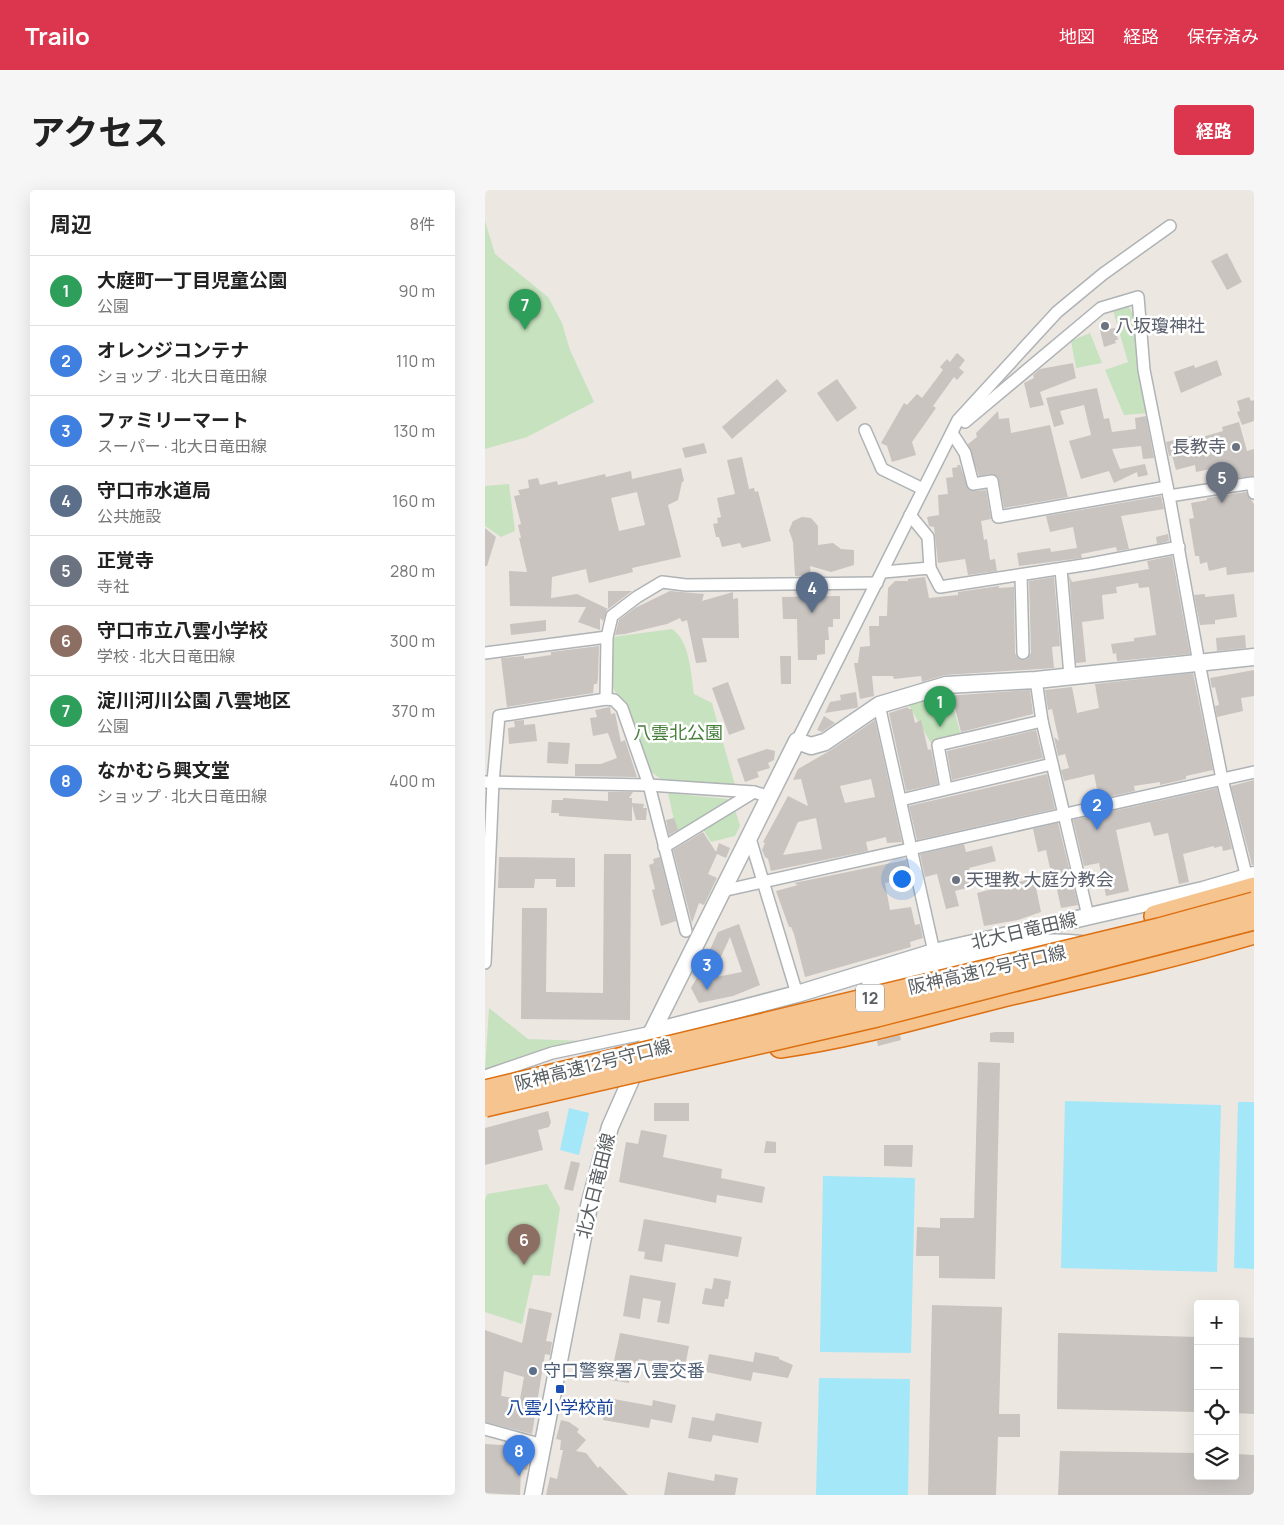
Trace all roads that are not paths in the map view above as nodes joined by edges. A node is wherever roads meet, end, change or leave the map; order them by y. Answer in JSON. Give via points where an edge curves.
{"nodes":[{"id":1,"x":1170,"y":226,"type":"dead end"},
{"id":2,"x":865,"y":430,"type":"dead end"},
{"id":3,"x":952,"y":433,"type":"junction"},
{"id":4,"x":923,"y":489,"type":"junction"},
{"id":5,"x":1168,"y":492,"type":"junction"},
{"id":6,"x":1254,"y":493,"type":"edge"},
{"id":7,"x":910,"y":515,"type":"junction"},
{"id":8,"x":1179,"y":547,"type":"junction"},
{"id":9,"x":930,"y":568,"type":"junction"},
{"id":10,"x":1061,"y":569,"type":"junction"},
{"id":11,"x":883,"y":572,"type":"junction"},
{"id":12,"x":1021,"y":575,"type":"junction"},
{"id":13,"x":877,"y":583,"type":"junction"},
{"id":14,"x":607,"y":637,"type":"junction"},
{"id":15,"x":485,"y":653,"type":"edge"},
{"id":16,"x":1023,"y":653,"type":"dead end"},
{"id":17,"x":1254,"y":657,"type":"edge"},
{"id":18,"x":1199,"y":663,"type":"junction"},
{"id":19,"x":1070,"y":676,"type":"junction"},
{"id":20,"x":1036,"y":680,"type":"junction"},
{"id":21,"x":606,"y":699,"type":"junction"},
{"id":22,"x":879,"y":705,"type":"junction"},
{"id":23,"x":1043,"y":721,"type":"junction"},
{"id":24,"x":797,"y":741,"type":"junction"},
{"id":25,"x":1052,"y":764,"type":"junction"},
{"id":26,"x":1254,"y":772,"type":"edge"},
{"id":27,"x":1222,"y":778,"type":"junction"},
{"id":28,"x":489,"y":782,"type":"edge"},
{"id":29,"x":649,"y":785,"type":"junction"},
{"id":30,"x":947,"y":788,"type":"junction"},
{"id":31,"x":754,"y":792,"type":"junction"},
{"id":32,"x":770,"y":797,"type":"junction"},
{"id":33,"x":901,"y":800,"type":"junction"},
{"id":34,"x":1064,"y":814,"type":"junction"},
{"id":35,"x":749,"y":835,"type":"junction"},
{"id":36,"x":487,"y":845,"type":"edge"},
{"id":37,"x":664,"y":847,"type":"junction"},
{"id":38,"x":910,"y":848,"type":"junction"},
{"id":39,"x":1252,"y":880,"type":"edge"},
{"id":40,"x":764,"y":882,"type":"junction"},
{"id":41,"x":722,"y":891,"type":"junction"},
{"id":42,"x":1254,"y":903,"type":"edge"},
{"id":43,"x":1088,"y":916,"type":"junction"},
{"id":44,"x":1254,"y":919,"type":"edge"},
{"id":45,"x":1254,"y":927,"type":"edge"},
{"id":46,"x":686,"y":931,"type":"dead end"},
{"id":47,"x":1254,"y":934,"type":"edge"},
{"id":48,"x":934,"y":952,"type":"junction"},
{"id":49,"x":485,"y":964,"type":"edge"},
{"id":50,"x":959,"y":976,"type":"junction"},
{"id":51,"x":797,"y":994,"type":"junction"},
{"id":52,"x":652,"y":1032,"type":"junction"},
{"id":53,"x":693,"y":1058,"type":"junction"},
{"id":54,"x":485,"y":1076,"type":"edge"},
{"id":55,"x":629,"y":1082,"type":"junction"},
{"id":56,"x":485,"y":1090,"type":"edge"},
{"id":57,"x":485,"y":1106,"type":"edge"},
{"id":58,"x":485,"y":1116,"type":"edge"},
{"id":59,"x":485,"y":1430,"type":"edge"},
{"id":60,"x":543,"y":1445,"type":"junction"},
{"id":61,"x":533,"y":1495,"type":"edge"}],
"edges":[{"from":1,"to":3,"type":"street","via":[[1057,312],[958,420]]},
{"from":2,"to":4,"type":"street","via":[[882,469]]},
{"from":3,"to":4,"type":"street"},
{"from":3,"to":5,"type":"street","via":[[965,453],[973,484],[992,481],[998,517]]},
{"from":3,"to":5,"type":"street","via":[[1101,308],[1138,297],[1144,370]]},
{"from":4,"to":7,"type":"street"},
{"from":5,"to":6,"type":"street","via":[[1252,483]]},
{"from":5,"to":8,"type":"street"},
{"from":7,"to":9,"type":"street","via":[[928,538]]},
{"from":7,"to":11,"type":"street"},
{"from":8,"to":10,"type":"street"},
{"from":8,"to":18,"type":"street"},
{"from":9,"to":11,"type":"street"},
{"from":9,"to":12,"type":"street","via":[[940,587]]},
{"from":10,"to":12,"type":"street"},
{"from":10,"to":19,"type":"street"},
{"from":11,"to":13,"type":"street"},
{"from":12,"to":16,"type":"street"},
{"from":13,"to":14,"type":"street","via":[[686,585],[661,582],[613,616]]},
{"from":13,"to":24,"type":"street"},
{"from":14,"to":15,"type":"street"},
{"from":14,"to":21,"type":"street"},
{"from":17,"to":18,"type":"main road"},
{"from":18,"to":19,"type":"main road"},
{"from":18,"to":27,"type":"street"},
{"from":19,"to":20,"type":"main road"},
{"from":20,"to":22,"type":"main road","via":[[947,685]]},
{"from":20,"to":23,"type":"street"},
{"from":21,"to":28,"type":"street","via":[[499,716]]},
{"from":21,"to":29,"type":"street","via":[[614,700],[622,708]]},
{"from":22,"to":24,"type":"main road","via":[[825,742],[811,746]]},
{"from":22,"to":33,"type":"street"},
{"from":23,"to":25,"type":"street"},
{"from":23,"to":30,"type":"street","via":[[938,745]]},
{"from":24,"to":32,"type":"main road"},
{"from":25,"to":30,"type":"street"},
{"from":25,"to":34,"type":"street"},
{"from":26,"to":27,"type":"street"},
{"from":27,"to":34,"type":"street"},
{"from":27,"to":39,"type":"street"},
{"from":28,"to":29,"type":"street"},
{"from":28,"to":36,"type":"street"},
{"from":29,"to":31,"type":"street"},
{"from":29,"to":37,"type":"street"},
{"from":30,"to":33,"type":"street"},
{"from":31,"to":32,"type":"street"},
{"from":31,"to":37,"type":"street"},
{"from":32,"to":35,"type":"main road"},
{"from":33,"to":38,"type":"street"},
{"from":34,"to":38,"type":"street"},
{"from":34,"to":43,"type":"street"},
{"from":35,"to":40,"type":"street"},
{"from":35,"to":41,"type":"main road"},
{"from":36,"to":49,"type":"street"},
{"from":37,"to":46,"type":"street"},
{"from":38,"to":40,"type":"street"},
{"from":38,"to":48,"type":"street"},
{"from":39,"to":43,"type":"main road","name":"北大日竜田線"},
{"from":39,"to":50,"type":"highway","bridge":true,"via":[[1216,900],[1056,942]]},
{"from":40,"to":41,"type":"street"},
{"from":40,"to":51,"type":"street"},
{"from":41,"to":52,"type":"main road"},
{"from":42,"to":50,"type":"highway","name":"阪神高速12号守口線","number":"12","bridge":true},
{"from":43,"to":48,"type":"main road","name":"北大日竜田線"},
{"from":44,"to":53,"type":"highway","name":"阪神高速12号守口線","bridge":true,"via":[[877,1016]]},
{"from":45,"to":51,"type":"main road","name":"北大日竜田線","via":[[1167,952],[1130,952],[1067,942],[1009,946],[903,974]]},
{"from":47,"to":53,"type":"highway","bridge":true,"via":[[821,1040]]},
{"from":48,"to":51,"type":"main road","name":"北大日竜田線"},
{"from":50,"to":56,"type":"highway","name":"阪神高速12号守口線","number":"12","bridge":true},
{"from":51,"to":52,"type":"main road","name":"北大日竜田線"},
{"from":52,"to":54,"type":"street","via":[[553,1053]]},
{"from":52,"to":55,"type":"main road","name":"北大日竜田線"},
{"from":53,"to":57,"type":"highway","name":"阪神高速12号守口線","bridge":true},
{"from":55,"to":58,"type":"street"},
{"from":55,"to":60,"type":"main road","name":"北大日竜田線","via":[[605,1142],[592,1191]]},
{"from":59,"to":60,"type":"street"},
{"from":60,"to":61,"type":"main road","name":"北大日竜田線"}]}
